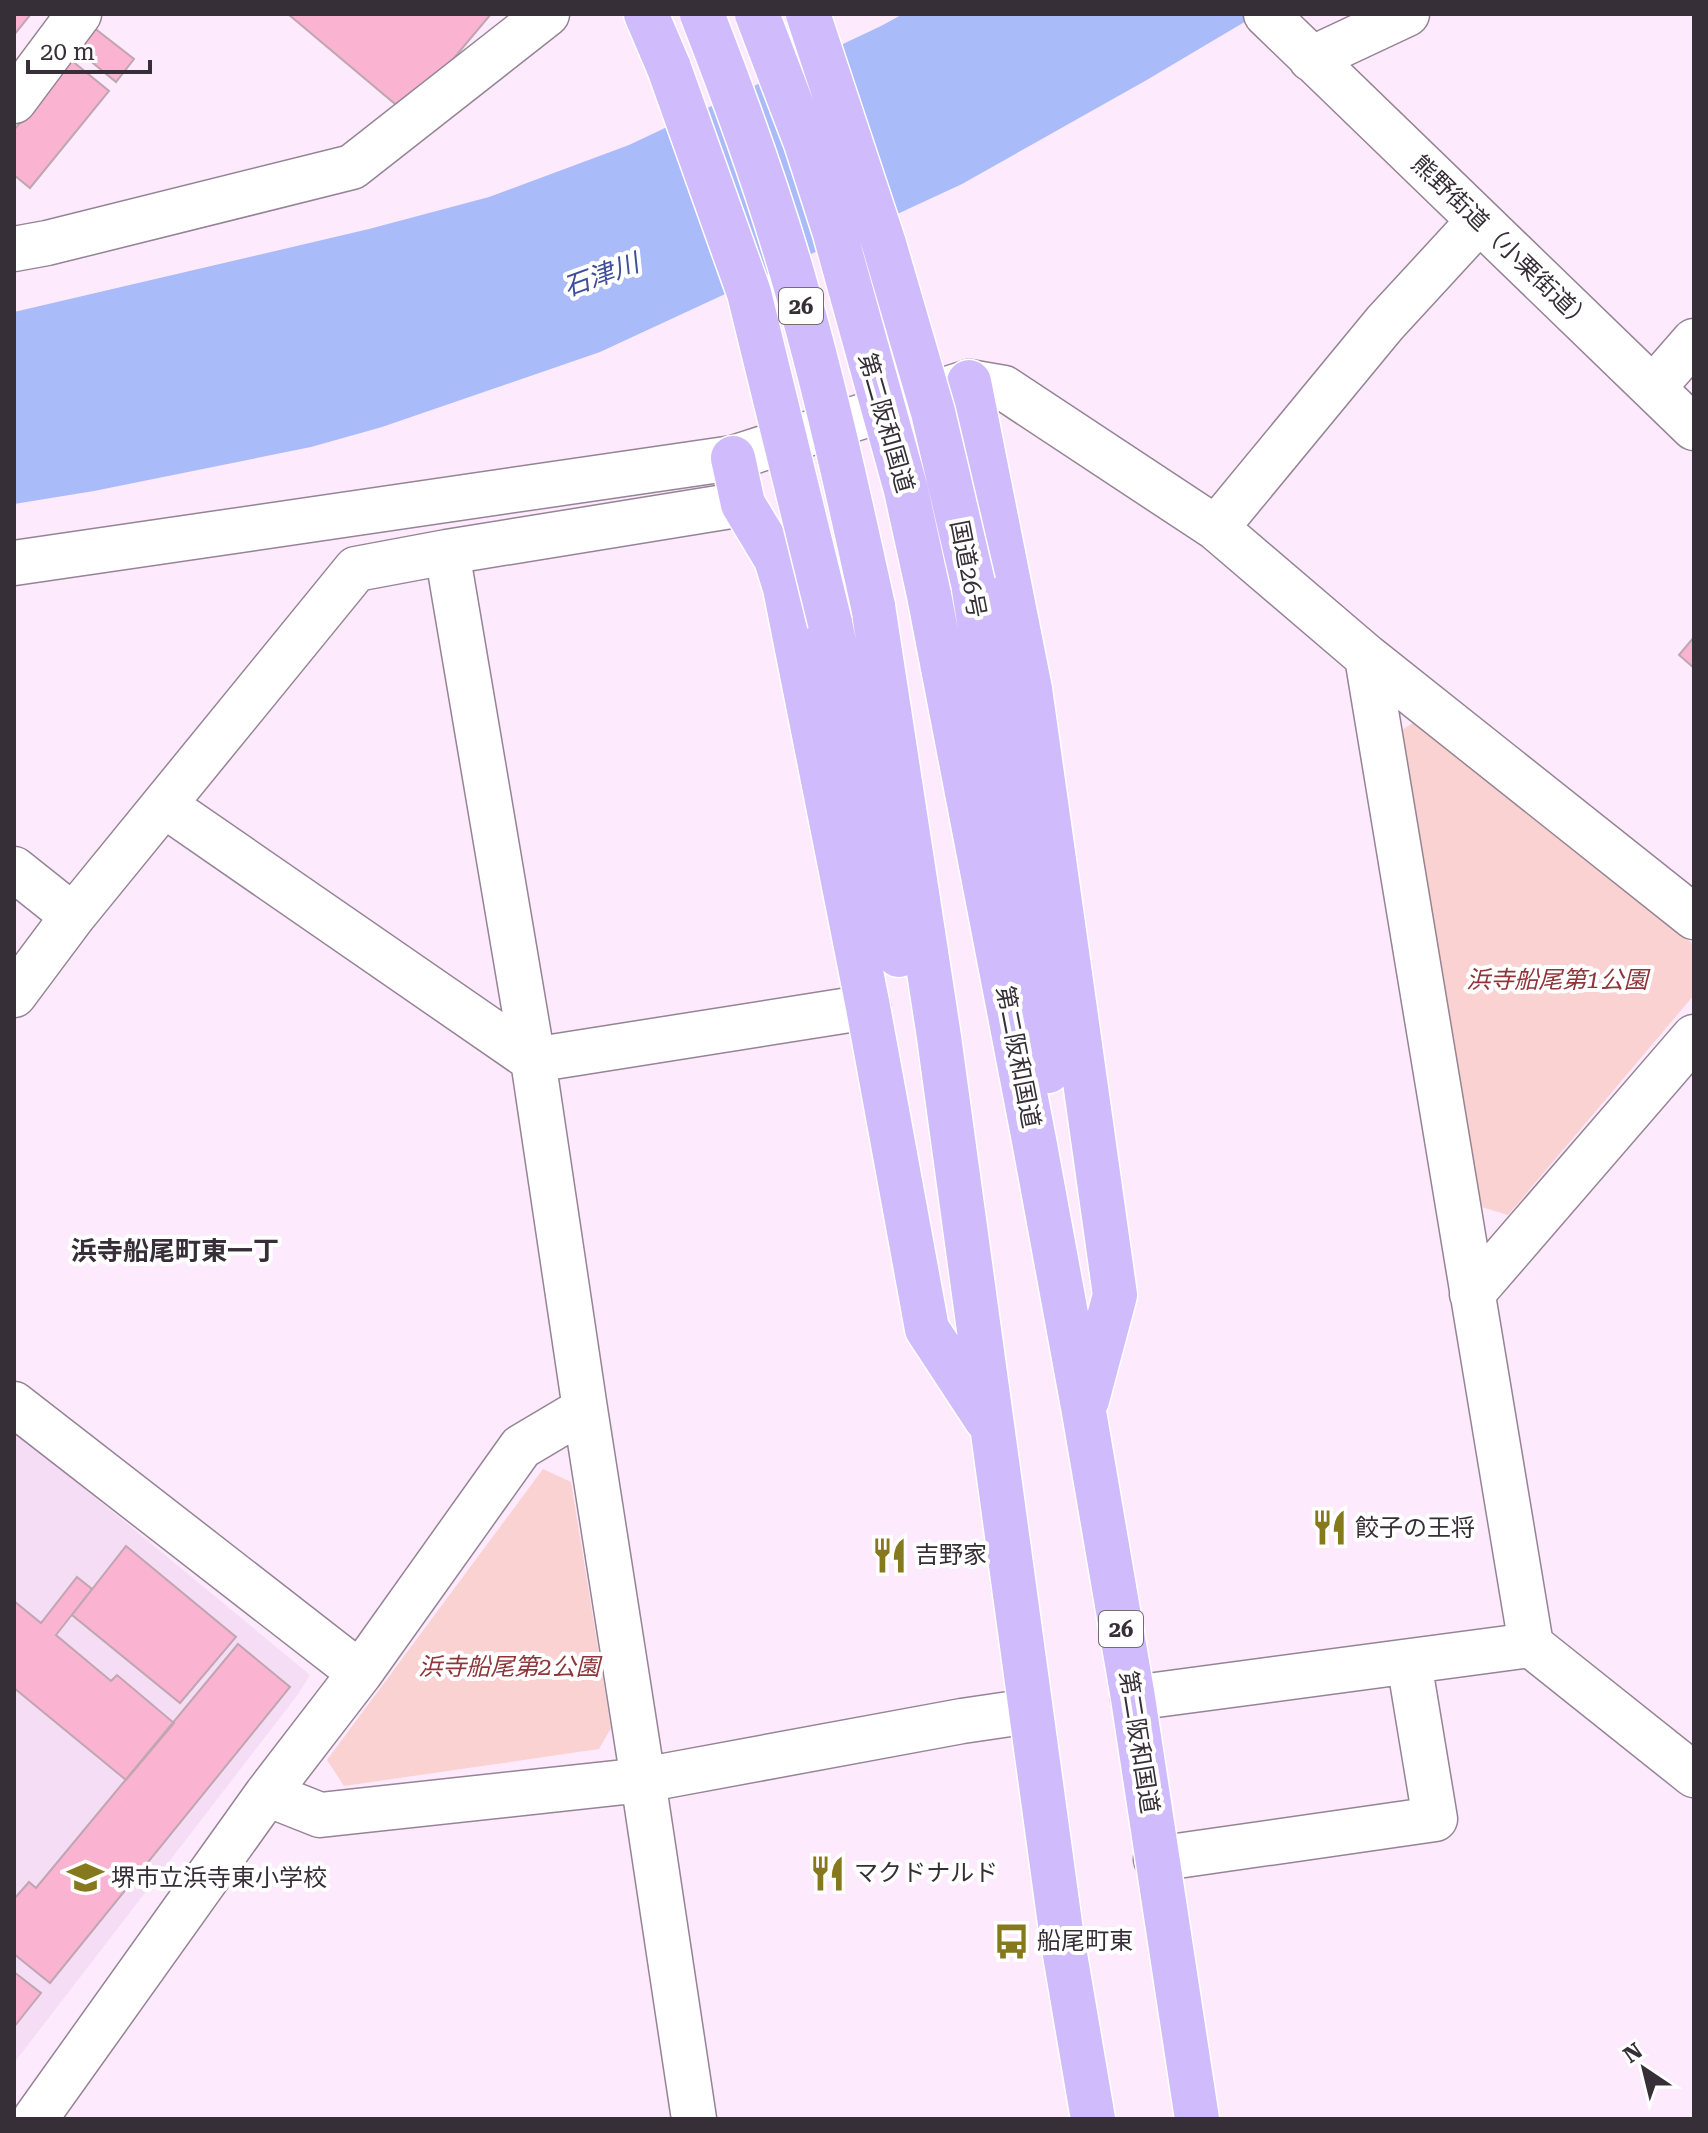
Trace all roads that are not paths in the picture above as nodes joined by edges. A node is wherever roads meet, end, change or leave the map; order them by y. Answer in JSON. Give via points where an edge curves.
{"nodes":[{"id":1,"x":79,"y":14,"type":"edge"},
{"id":2,"x":547,"y":14,"type":"edge"},
{"id":3,"x":646,"y":14,"type":"edge"},
{"id":4,"x":702,"y":14,"type":"edge"},
{"id":5,"x":757,"y":14,"type":"edge"},
{"id":6,"x":808,"y":14,"type":"edge"},
{"id":7,"x":1407,"y":14,"type":"edge"},
{"id":8,"x":1289,"y":37,"type":"edge"},
{"id":9,"x":14,"y":101,"type":"edge"},
{"id":10,"x":1479,"y":221,"type":"junction"},
{"id":11,"x":14,"y":249,"type":"edge"},
{"id":12,"x":1694,"y":341,"type":"edge"},
{"id":13,"x":969,"y":382,"type":"junction"},
{"id":14,"x":1653,"y":388,"type":"junction"},
{"id":15,"x":1694,"y":428,"type":"edge"},
{"id":16,"x":733,"y":458,"type":"junction"},
{"id":17,"x":743,"y":504,"type":"junction"},
{"id":18,"x":1216,"y":528,"type":"junction"},
{"id":19,"x":447,"y":552,"type":"junction"},
{"id":20,"x":14,"y":563,"type":"edge"},
{"id":21,"x":1367,"y":657,"type":"junction"},
{"id":22,"x":164,"y":805,"type":"junction"},
{"id":23,"x":14,"y":869,"type":"edge"},
{"id":24,"x":73,"y":916,"type":"junction"},
{"id":25,"x":1694,"y":917,"type":"edge"},
{"id":26,"x":14,"y":995,"type":"edge"},
{"id":27,"x":868,"y":1007,"type":"junction"},
{"id":28,"x":939,"y":1037,"type":"junction"},
{"id":29,"x":1694,"y":1037,"type":"edge"},
{"id":30,"x":533,"y":1060,"type":"junction"},
{"id":31,"x":1034,"y":1140,"type":"junction"},
{"id":32,"x":1472,"y":1294,"type":"junction"},
{"id":33,"x":14,"y":1404,"type":"edge"},
{"id":34,"x":585,"y":1409,"type":"junction"},
{"id":35,"x":1084,"y":1412,"type":"junction"},
{"id":36,"x":994,"y":1431,"type":"junction"},
{"id":37,"x":1531,"y":1645,"type":"junction"},
{"id":38,"x":1409,"y":1662,"type":"junction"},
{"id":39,"x":360,"y":1673,"type":"junction"},
{"id":40,"x":1133,"y":1698,"type":"junction"},
{"id":41,"x":1030,"y":1711,"type":"junction"},
{"id":42,"x":1694,"y":1775,"type":"edge"},
{"id":43,"x":643,"y":1780,"type":"junction"},
{"id":44,"x":267,"y":1794,"type":"junction"},
{"id":45,"x":1156,"y":1859,"type":"junction"},
{"id":46,"x":35,"y":2119,"type":"edge"},
{"id":47,"x":694,"y":2119,"type":"edge"},
{"id":48,"x":1093,"y":2119,"type":"edge"},
{"id":49,"x":1197,"y":2119,"type":"edge"}],
"edges":[{"from":1,"to":9,"type":"street"},
{"from":2,"to":11,"type":"street","via":[[352,167]]},
{"from":3,"to":28,"type":"highway","number":"26","bridge":true,"via":[[749,293],[830,623],[908,998]]},
{"from":4,"to":28,"type":"highway","number":"26","bridge":true,"via":[[794,279],[846,480],[873,606]]},
{"from":5,"to":31,"type":"highway","name":"第二阪和国道","number":"26","bridge":true,"via":[[834,230],[906,490]]},
{"from":6,"to":31,"type":"highway","name":"国道26号","number":"26","bridge":true,"via":[[933,412],[973,583],[1049,1065]]},
{"from":7,"to":8,"type":"street"},
{"from":8,"to":10,"type":"street","name":"熊野街道（小栗街道）"},
{"from":10,"to":14,"type":"street","name":"熊野街道（小栗街道）"},
{"from":10,"to":18,"type":"street","via":[[1385,323]]},
{"from":12,"to":14,"type":"street"},
{"from":13,"to":16,"type":"street"},
{"from":13,"to":18,"type":"street","via":[[1004,388]]},
{"from":13,"to":35,"type":"highway","via":[[1030,689],[1115,1295]]},
{"from":14,"to":15,"type":"street","name":"熊野街道（小栗街道）"},
{"from":16,"to":17,"type":"highway"},
{"from":16,"to":20,"type":"street"},
{"from":17,"to":19,"type":"street"},
{"from":17,"to":27,"type":"highway","via":[[776,559],[785,588]]},
{"from":18,"to":21,"type":"street"},
{"from":19,"to":22,"type":"street","via":[[356,569]]},
{"from":19,"to":30,"type":"street"},
{"from":21,"to":25,"type":"street"},
{"from":21,"to":32,"type":"street"},
{"from":22,"to":24,"type":"street"},
{"from":22,"to":30,"type":"street"},
{"from":23,"to":24,"type":"street"},
{"from":24,"to":26,"type":"street"},
{"from":27,"to":30,"type":"street"},
{"from":27,"to":36,"type":"highway","via":[[927,1329]]},
{"from":28,"to":36,"type":"highway","number":"26"},
{"from":29,"to":32,"type":"street"},
{"from":30,"to":34,"type":"street"},
{"from":31,"to":35,"type":"highway","name":"第二阪和国道","number":"26"},
{"from":32,"to":37,"type":"street"},
{"from":33,"to":39,"type":"street"},
{"from":34,"to":39,"type":"street","via":[[521,1447]]},
{"from":34,"to":43,"type":"street"},
{"from":35,"to":40,"type":"highway","name":"第二阪和国道","number":"26"},
{"from":36,"to":41,"type":"highway","number":"26"},
{"from":37,"to":38,"type":"street"},
{"from":37,"to":42,"type":"street"},
{"from":38,"to":40,"type":"street"},
{"from":38,"to":45,"type":"street","via":[[1435,1819]]},
{"from":39,"to":44,"type":"street"},
{"from":40,"to":45,"type":"highway","name":"第二阪和国道","number":"26"},
{"from":41,"to":43,"type":"street"},
{"from":41,"to":48,"type":"highway","number":"26"},
{"from":43,"to":44,"type":"street","via":[[320,1815]]},
{"from":43,"to":47,"type":"street"},
{"from":44,"to":46,"type":"street"},
{"from":45,"to":49,"type":"highway","name":"第二阪和国道","number":"26"}]}
